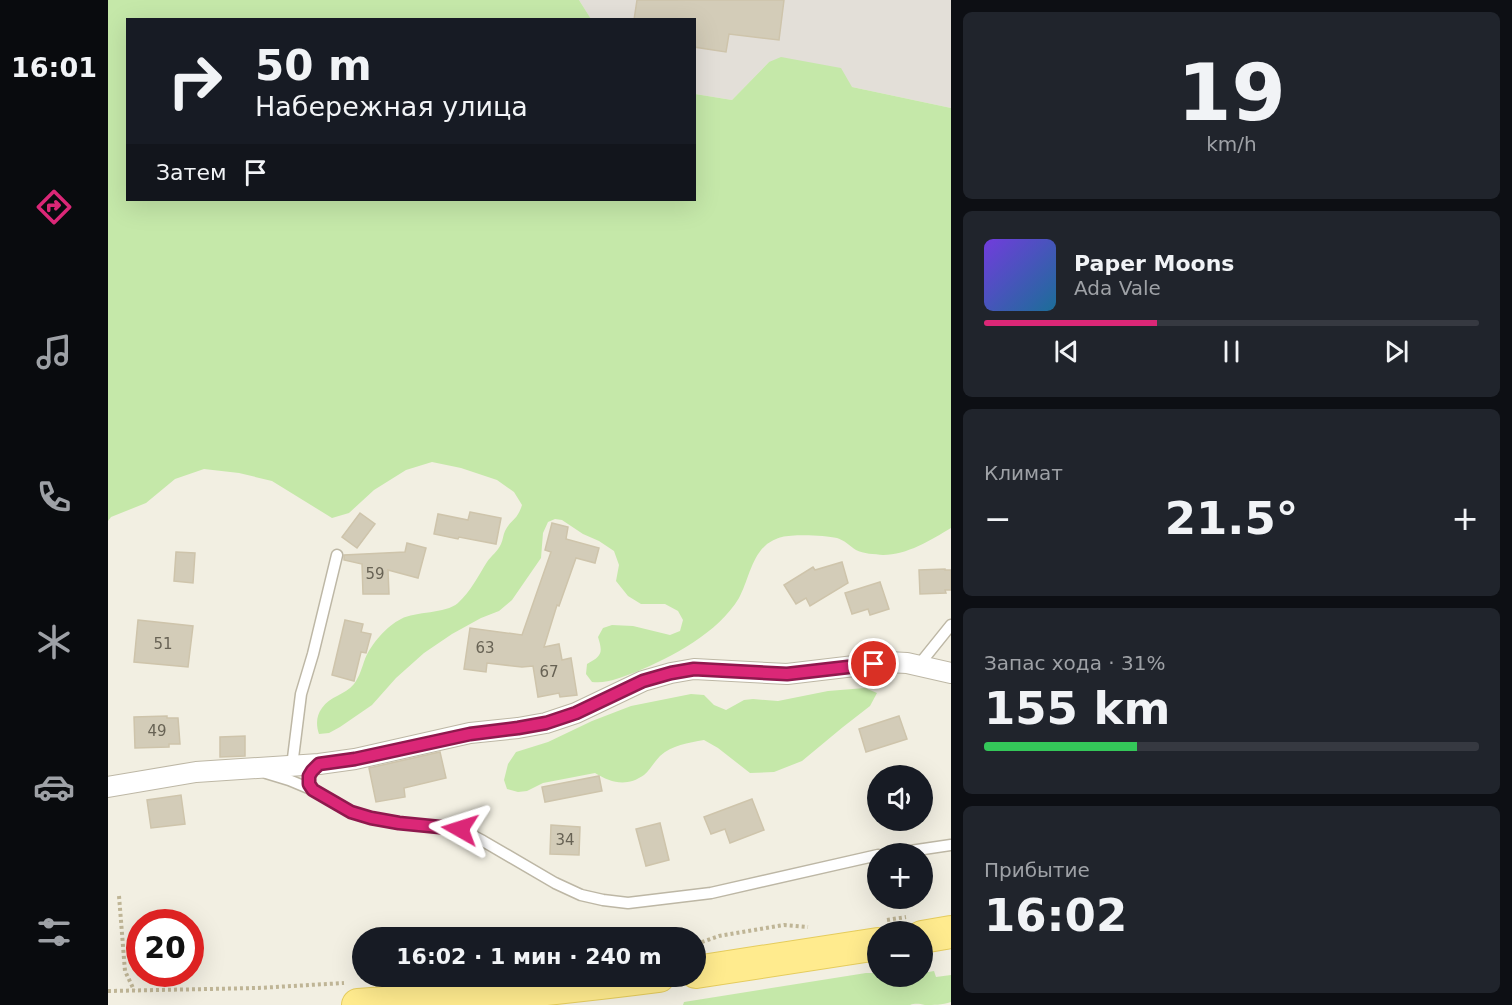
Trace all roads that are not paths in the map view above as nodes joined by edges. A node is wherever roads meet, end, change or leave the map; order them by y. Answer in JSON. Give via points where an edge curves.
{"nodes":[{"id":1,"x":337,"y":555,"type":"dead end"},
{"id":2,"x":951,"y":626,"type":"edge"},
{"id":3,"x":918,"y":666,"type":"junction"},
{"id":4,"x":951,"y":673,"type":"edge"},
{"id":5,"x":319,"y":764,"type":"junction"},
{"id":6,"x":292,"y":766,"type":"junction"},
{"id":7,"x":251,"y":768,"type":"junction"},
{"id":8,"x":108,"y":787,"type":"edge"},
{"id":9,"x":313,"y":790,"type":"junction"},
{"id":10,"x":951,"y":845,"type":"edge"},
{"id":11,"x":933,"y":848,"type":"edge"},
{"id":12,"x":867,"y":858,"type":"edge"},
{"id":13,"x":951,"y":932,"type":"edge"},
{"id":14,"x":933,"y":935,"type":"edge"},
{"id":15,"x":867,"y":947,"type":"edge"},
{"id":16,"x":706,"y":971,"type":"edge"},
{"id":17,"x":572,"y":987,"type":"edge"},
{"id":18,"x":355,"y":994,"type":"edge"}],
"edges":[{"from":1,"to":6,"type":"lane","via":[[301,694]]},
{"from":2,"to":3,"type":"lane"},
{"from":3,"to":4,"type":"street"},
{"from":3,"to":5,"type":"street","via":[[888,662],[787,674],[694,669],[643,681],[546,723]]},
{"from":5,"to":6,"type":"street"},
{"from":5,"to":9,"type":"lane","via":[[309,776]]},
{"from":6,"to":7,"type":"street"},
{"from":7,"to":8,"type":"street","via":[[196,772]]},
{"from":7,"to":9,"type":"lane"},
{"from":9,"to":12,"type":"lane","via":[[351,812],[371,818],[460,829],[555,883],[603,900],[628,903],[711,893]]},
{"from":10,"to":11,"type":"lane"},
{"from":13,"to":14,"type":"main road"},
{"from":15,"to":16,"type":"main road"},
{"from":17,"to":18,"type":"main road","via":[[458,998]]}]}
